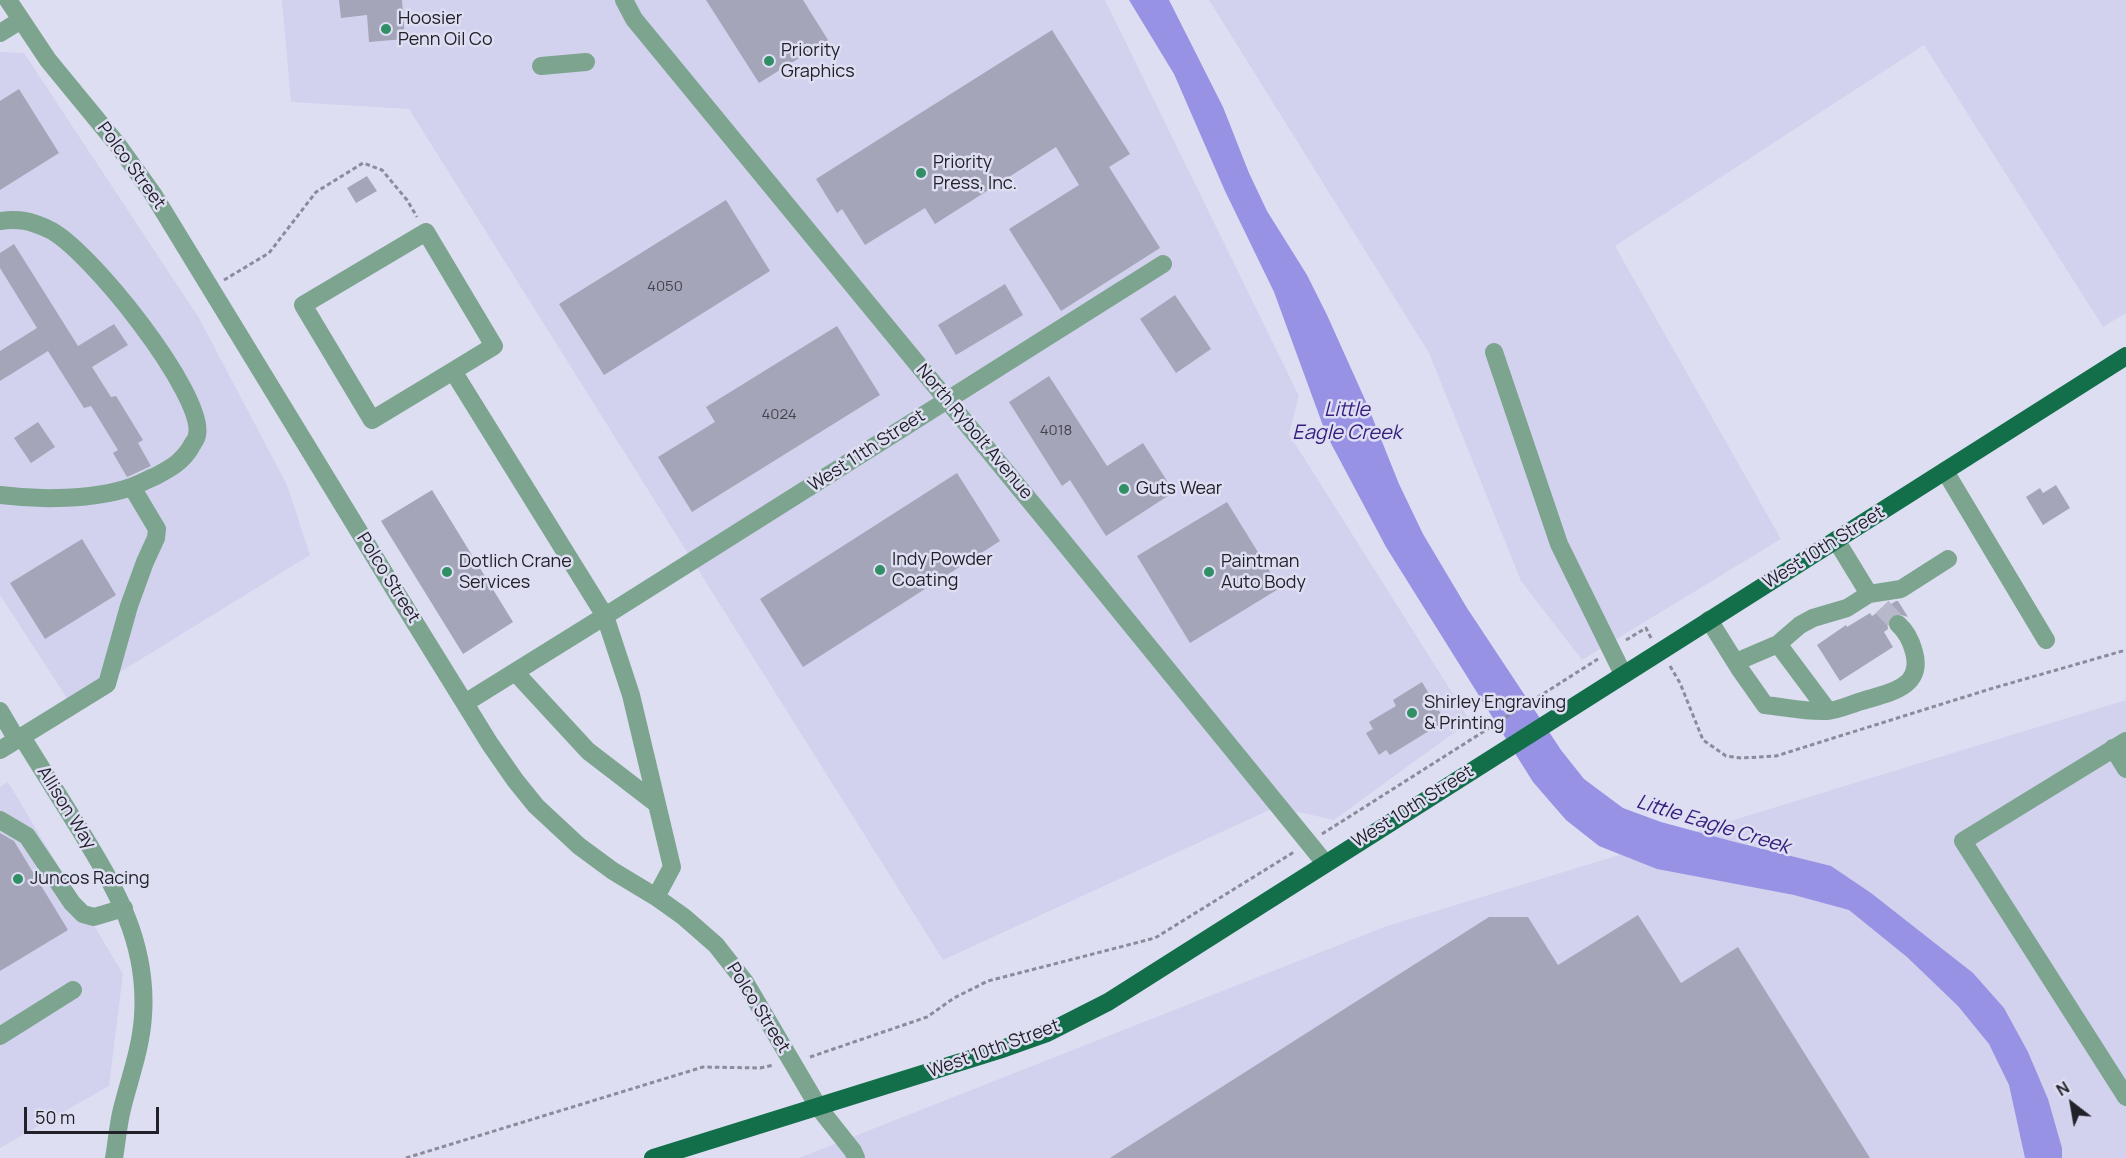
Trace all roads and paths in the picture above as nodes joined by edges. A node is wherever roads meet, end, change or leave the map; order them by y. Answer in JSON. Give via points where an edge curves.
{"nodes":[{"id":1,"x":8,"y":0,"type":"edge"},
{"id":2,"x":624,"y":0,"type":"edge"},
{"id":3,"x":21,"y":20,"type":"junction"},
{"id":4,"x":0,"y":33,"type":"edge"},
{"id":5,"x":586,"y":62,"type":"dead end"},
{"id":6,"x":541,"y":66,"type":"dead end"},
{"id":7,"x":0,"y":221,"type":"edge"},
{"id":8,"x":426,"y":232,"type":"junction"},
{"id":9,"x":1163,"y":264,"type":"dead end"},
{"id":10,"x":210,"y":288,"type":"junction"},
{"id":11,"x":1494,"y":352,"type":"dead end"},
{"id":12,"x":2126,"y":356,"type":"edge"},
{"id":13,"x":453,"y":371,"type":"junction"},
{"id":14,"x":947,"y":400,"type":"junction"},
{"id":15,"x":1945,"y":471,"type":"junction"},
{"id":16,"x":132,"y":487,"type":"junction"},
{"id":17,"x":0,"y":495,"type":"edge"},
{"id":18,"x":1836,"y":540,"type":"junction"},
{"id":19,"x":1948,"y":559,"type":"dead end"},
{"id":20,"x":1876,"y":601,"type":"junction"},
{"id":21,"x":605,"y":616,"type":"junction"},
{"id":22,"x":1709,"y":620,"type":"junction"},
{"id":23,"x":1898,"y":624,"type":"tunnel mouth"},
{"id":24,"x":2046,"y":640,"type":"dead end"},
{"id":25,"x":1778,"y":644,"type":"junction"},
{"id":26,"x":1736,"y":662,"type":"junction"},
{"id":27,"x":1582,"y":670,"type":"dead end"},
{"id":28,"x":515,"y":672,"type":"junction"},
{"id":29,"x":1623,"y":674,"type":"junction"},
{"id":30,"x":465,"y":703,"type":"junction"},
{"id":31,"x":0,"y":711,"type":"edge"},
{"id":32,"x":1828,"y":711,"type":"junction"},
{"id":33,"x":20,"y":738,"type":"junction"},
{"id":34,"x":2120,"y":744,"type":"edge"},
{"id":35,"x":0,"y":750,"type":"edge"},
{"id":36,"x":2126,"y":769,"type":"edge"},
{"id":37,"x":657,"y":804,"type":"junction"},
{"id":38,"x":0,"y":820,"type":"edge"},
{"id":39,"x":1309,"y":842,"type":"junction"},
{"id":40,"x":1325,"y":863,"type":"junction"},
{"id":41,"x":656,"y":897,"type":"junction"},
{"id":42,"x":124,"y":908,"type":"junction"},
{"id":43,"x":73,"y":990,"type":"dead end"},
{"id":44,"x":0,"y":1036,"type":"edge"},
{"id":45,"x":791,"y":1061,"type":"junction"},
{"id":46,"x":2126,"y":1097,"type":"edge"},
{"id":47,"x":819,"y":1108,"type":"junction"},
{"id":48,"x":114,"y":1158,"type":"edge"},
{"id":49,"x":406,"y":1158,"type":"edge"},
{"id":50,"x":653,"y":1158,"type":"edge"},
{"id":51,"x":856,"y":1158,"type":"edge"}],
"edges":[{"from":1,"to":3,"type":"street","name":"Polco Street"},
{"from":2,"to":14,"type":"street","name":"North Rybolt Avenue","via":[[634,19]]},
{"from":3,"to":4,"type":"street"},
{"from":3,"to":10,"type":"street","name":"Polco Street","via":[[48,60],[133,165]]},
{"from":5,"to":6,"type":"street"},
{"from":7,"to":16,"type":"street","via":[[17,218],[50,229],[84,257],[140,321],[186,393],[196,415],[197,435],[192,445],[174,467]]},
{"from":8,"to":10,"type":"path","via":[[407,200],[382,170],[363,163],[316,192],[269,253]]},
{"from":8,"to":13,"type":"street","via":[[494,346]]},
{"from":8,"to":13,"type":"street","via":[[303,305],[372,420]]},
{"from":9,"to":14,"type":"street","name":"West 11th Street"},
{"from":10,"to":30,"type":"street","name":"Polco Street"},
{"from":11,"to":29,"type":"street","via":[[1559,544]]},
{"from":12,"to":15,"type":"main road","name":"West 10th Street"},
{"from":13,"to":21,"type":"street"},
{"from":14,"to":21,"type":"street","name":"West 11th Street"},
{"from":14,"to":39,"type":"street","name":"North Rybolt Avenue"},
{"from":15,"to":18,"type":"main road","name":"West 10th Street"},
{"from":15,"to":24,"type":"street"},
{"from":16,"to":17,"type":"street","via":[[103,495]]},
{"from":16,"to":33,"type":"street","via":[[157,529],[156,538],[129,606],[107,684]]},
{"from":18,"to":20,"type":"street"},
{"from":18,"to":22,"type":"main road","name":"West 10th Street"},
{"from":19,"to":20,"type":"street"},
{"from":20,"to":25,"type":"street","via":[[1823,614],[1800,625]]},
{"from":21,"to":28,"type":"street","name":"West 11th Street"},
{"from":21,"to":37,"type":"street","via":[[631,695]]},
{"from":22,"to":26,"type":"street"},
{"from":22,"to":29,"type":"main road","name":"West 10th Street"},
{"from":23,"to":32,"type":"street","via":[[1910,638],[1915,654],[1917,668],[1913,677],[1899,689]]},
{"from":25,"to":26,"type":"street"},
{"from":25,"to":32,"type":"street"},
{"from":26,"to":32,"type":"street","via":[[1766,705]]},
{"from":27,"to":39,"type":"path"},
{"from":28,"to":30,"type":"street","name":"West 11th Street"},
{"from":28,"to":37,"type":"street","via":[[588,751]]},
{"from":29,"to":40,"type":"main road","name":"West 10th Street"},
{"from":30,"to":41,"type":"street","name":"Polco Street","via":[[499,759],[536,806],[593,857]]},
{"from":31,"to":33,"type":"street","name":"Allison Way"},
{"from":33,"to":35,"type":"street"},
{"from":33,"to":42,"type":"street","name":"Allison Way","via":[[106,872]]},
{"from":34,"to":36,"type":"street"},
{"from":34,"to":46,"type":"street","via":[[1963,841]]},
{"from":37,"to":41,"type":"street","via":[[672,867]]},
{"from":38,"to":42,"type":"street","via":[[27,836],[83,914],[94,917]]},
{"from":39,"to":40,"type":"street","name":"North Rybolt Avenue"},
{"from":39,"to":45,"type":"path","via":[[1155,938],[988,981],[927,1017],[820,1055]]},
{"from":40,"to":47,"type":"main road","name":"West 10th Street","via":[[1108,1002],[1047,1033]]},
{"from":41,"to":45,"type":"street","name":"Polco Street","via":[[726,958],[745,982]]},
{"from":42,"to":48,"type":"street","name":"Allison Way","via":[[141,967],[143,1014]]},
{"from":43,"to":44,"type":"street"},
{"from":45,"to":47,"type":"street","name":"Polco Street"},
{"from":45,"to":49,"type":"path","via":[[760,1068],[703,1067]]},
{"from":47,"to":50,"type":"main road","name":"West 10th Street"},
{"from":47,"to":51,"type":"street","name":"Polco Street"}]}
